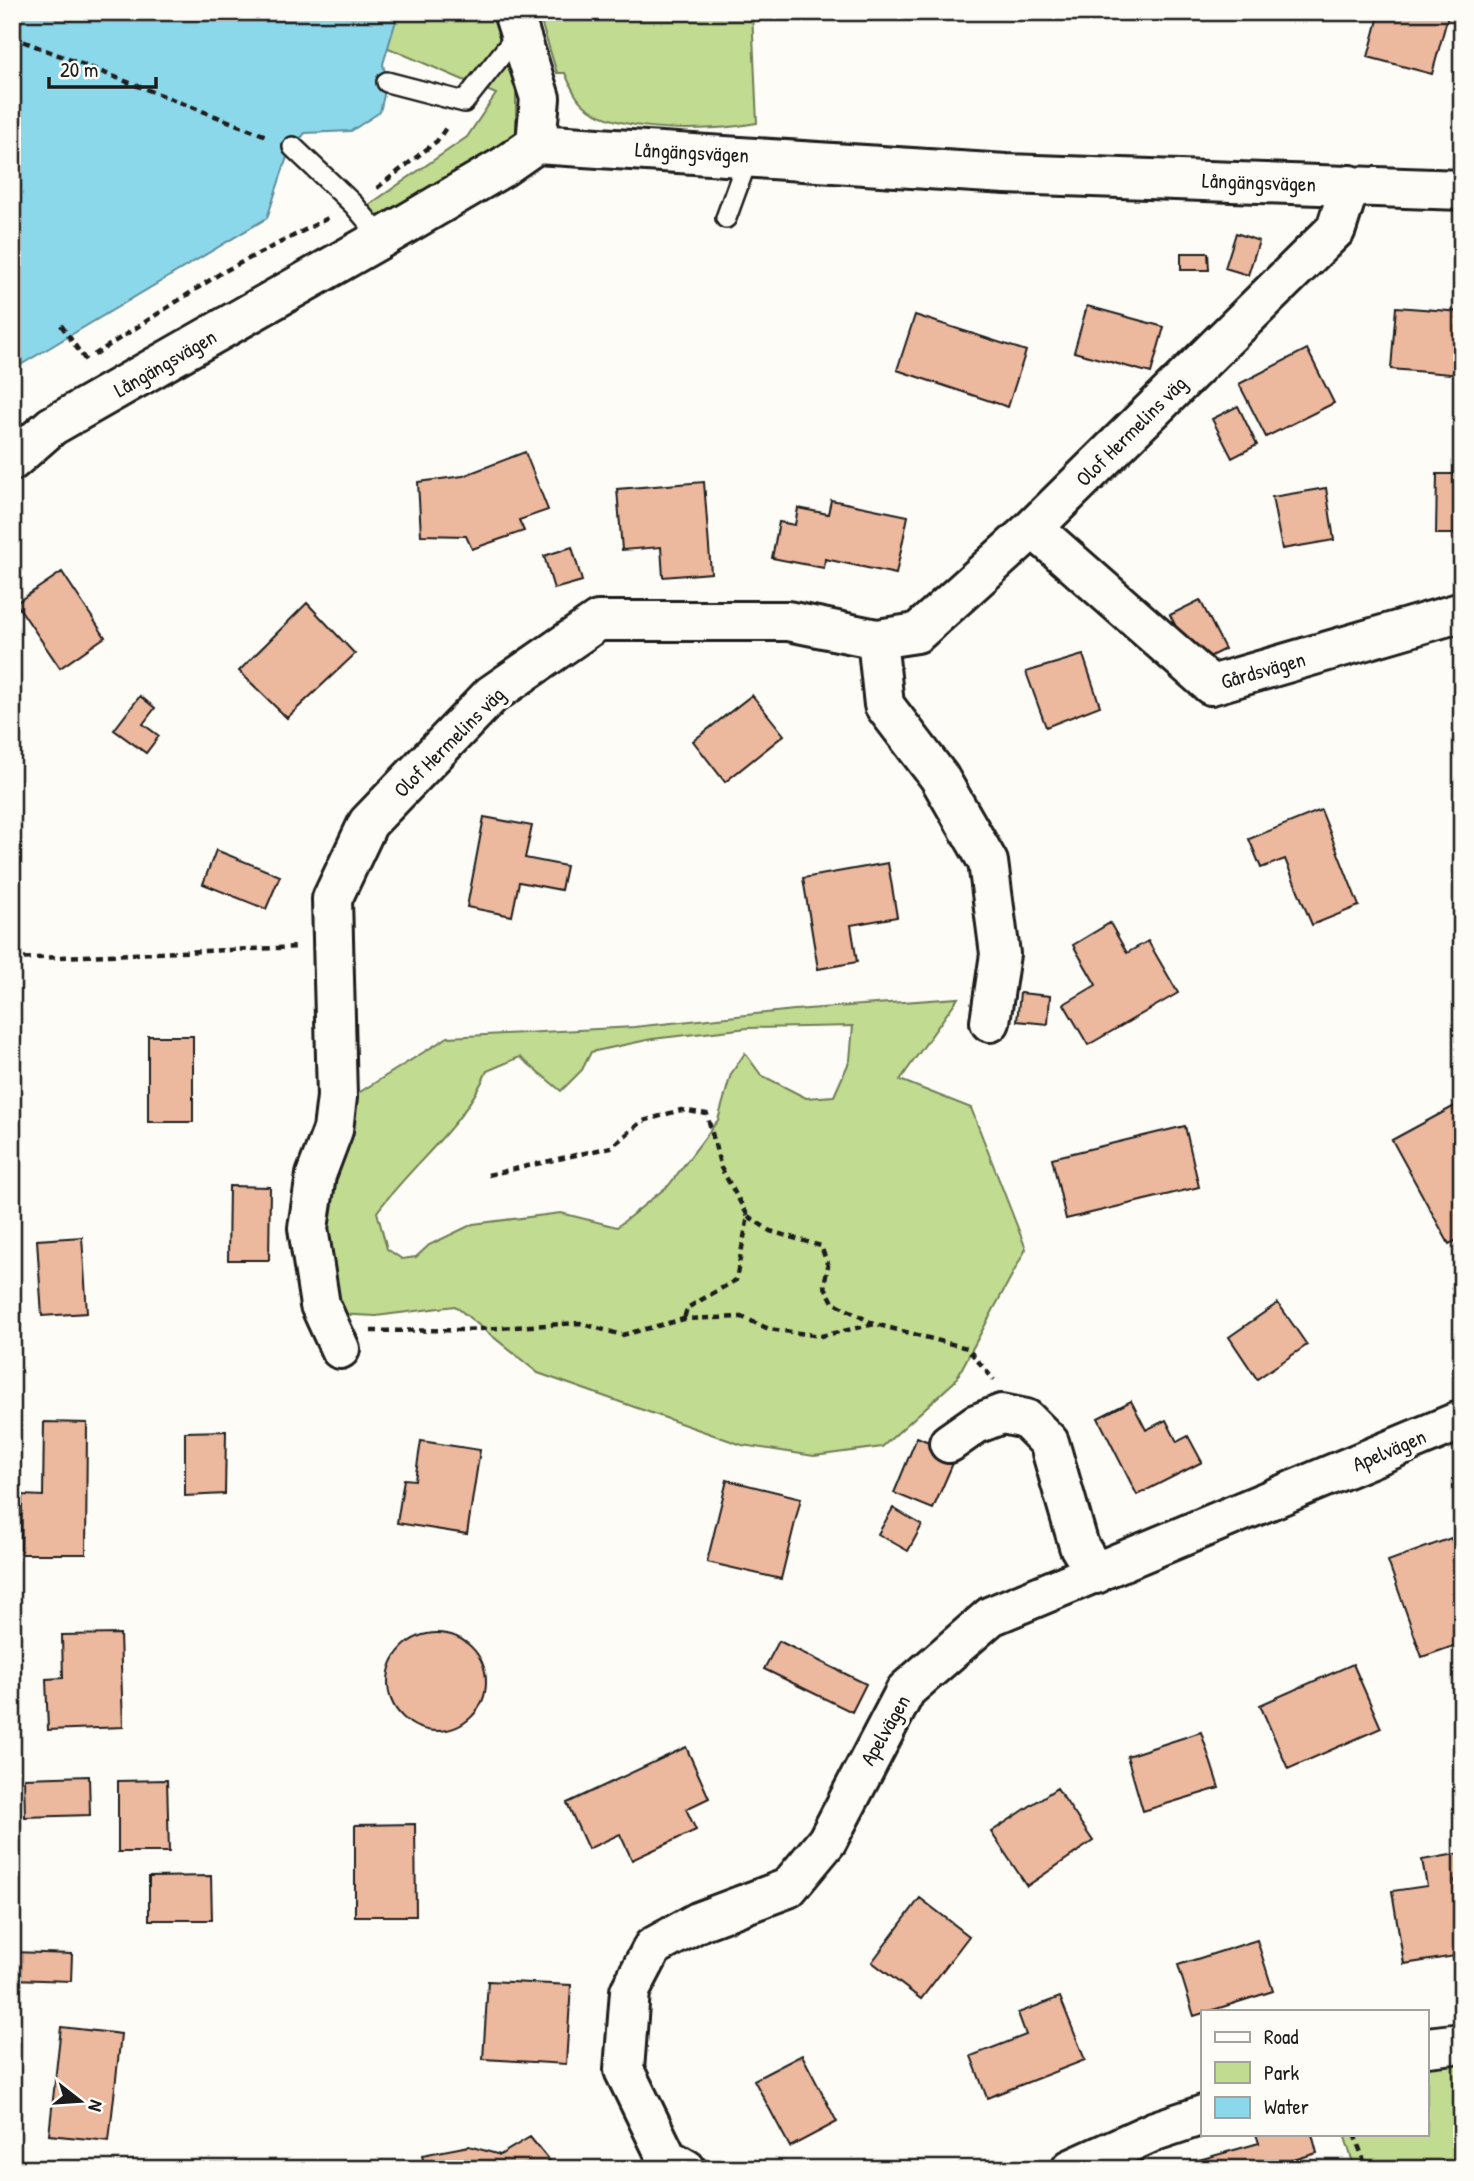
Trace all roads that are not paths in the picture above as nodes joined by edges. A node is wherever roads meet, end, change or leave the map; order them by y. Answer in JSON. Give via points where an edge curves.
{"nodes":[{"id":1,"x":515,"y":23,"type":"edge"},
{"id":2,"x":387,"y":82,"type":"dead end"},
{"id":3,"x":536,"y":144,"type":"junction"},
{"id":4,"x":293,"y":146,"type":"road end"},
{"id":5,"x":749,"y":155,"type":"junction"},
{"id":6,"x":1350,"y":185,"type":"junction"},
{"id":7,"x":1462,"y":190,"type":"edge"},
{"id":8,"x":726,"y":218,"type":"dead end"},
{"id":9,"x":382,"y":238,"type":"junction"},
{"id":10,"x":12,"y":461,"type":"edge"},
{"id":11,"x":1032,"y":528,"type":"junction"},
{"id":12,"x":1462,"y":612,"type":"edge"},
{"id":13,"x":877,"y":639,"type":"junction"},
{"id":14,"x":990,"y":1022,"type":"dead end"},
{"id":15,"x":336,"y":1340,"type":"road end"},
{"id":16,"x":1462,"y":1420,"type":"edge"},
{"id":17,"x":949,"y":1443,"type":"dead end"},
{"id":18,"x":1096,"y":1574,"type":"junction"},
{"id":19,"x":1462,"y":2043,"type":"edge"},
{"id":20,"x":1428,"y":2048,"type":"edge"},
{"id":21,"x":1201,"y":2116,"type":"edge"},
{"id":22,"x":687,"y":2169,"type":"edge"},
{"id":23,"x":1071,"y":2169,"type":"edge"}],
"edges":[{"from":1,"to":2,"type":"lane","via":[[464,102]]},
{"from":1,"to":3,"type":"street","via":[[540,98]]},
{"from":3,"to":5,"type":"street","name":"Långängsvägen"},
{"from":3,"to":9,"type":"street","name":"Långängsvägen"},
{"from":4,"to":9,"type":"lane"},
{"from":5,"to":6,"type":"street","name":"Långängsvägen","via":[[1006,174]]},
{"from":5,"to":8,"type":"lane"},
{"from":6,"to":7,"type":"street","name":"Långängsvägen"},
{"from":6,"to":11,"type":"street","name":"Olof Hermelins väg","via":[[1336,229]]},
{"from":9,"to":10,"type":"street","name":"Långängsvägen","via":[[52,426]]},
{"from":11,"to":12,"type":"street","name":"Gårdsvägen","via":[[1211,685]]},
{"from":11,"to":13,"type":"street","name":"Olof Hermelins väg","via":[[917,633]]},
{"from":13,"to":14,"type":"street","via":[[884,705],[939,777],[988,862],[1000,954]]},
{"from":13,"to":15,"type":"street","name":"Olof Hermelins väg","via":[[788,621],[598,621],[491,695],[368,823],[332,899],[337,1097],[333,1130],[316,1175],[309,1228],[320,1305]]},
{"from":16,"to":18,"type":"street","name":"Apelvägen"},
{"from":17,"to":18,"type":"street","via":[[976,1424],[1002,1414],[1026,1419],[1049,1442],[1079,1546]]},
{"from":18,"to":22,"type":"street","name":"Apelvägen","via":[[991,1616],[906,1690],[827,1841],[788,1888],[700,1921],[653,1947],[630,1991],[624,2070],[667,2158]]},
{"from":19,"to":20,"type":"street"},
{"from":21,"to":23,"type":"street"}]}
